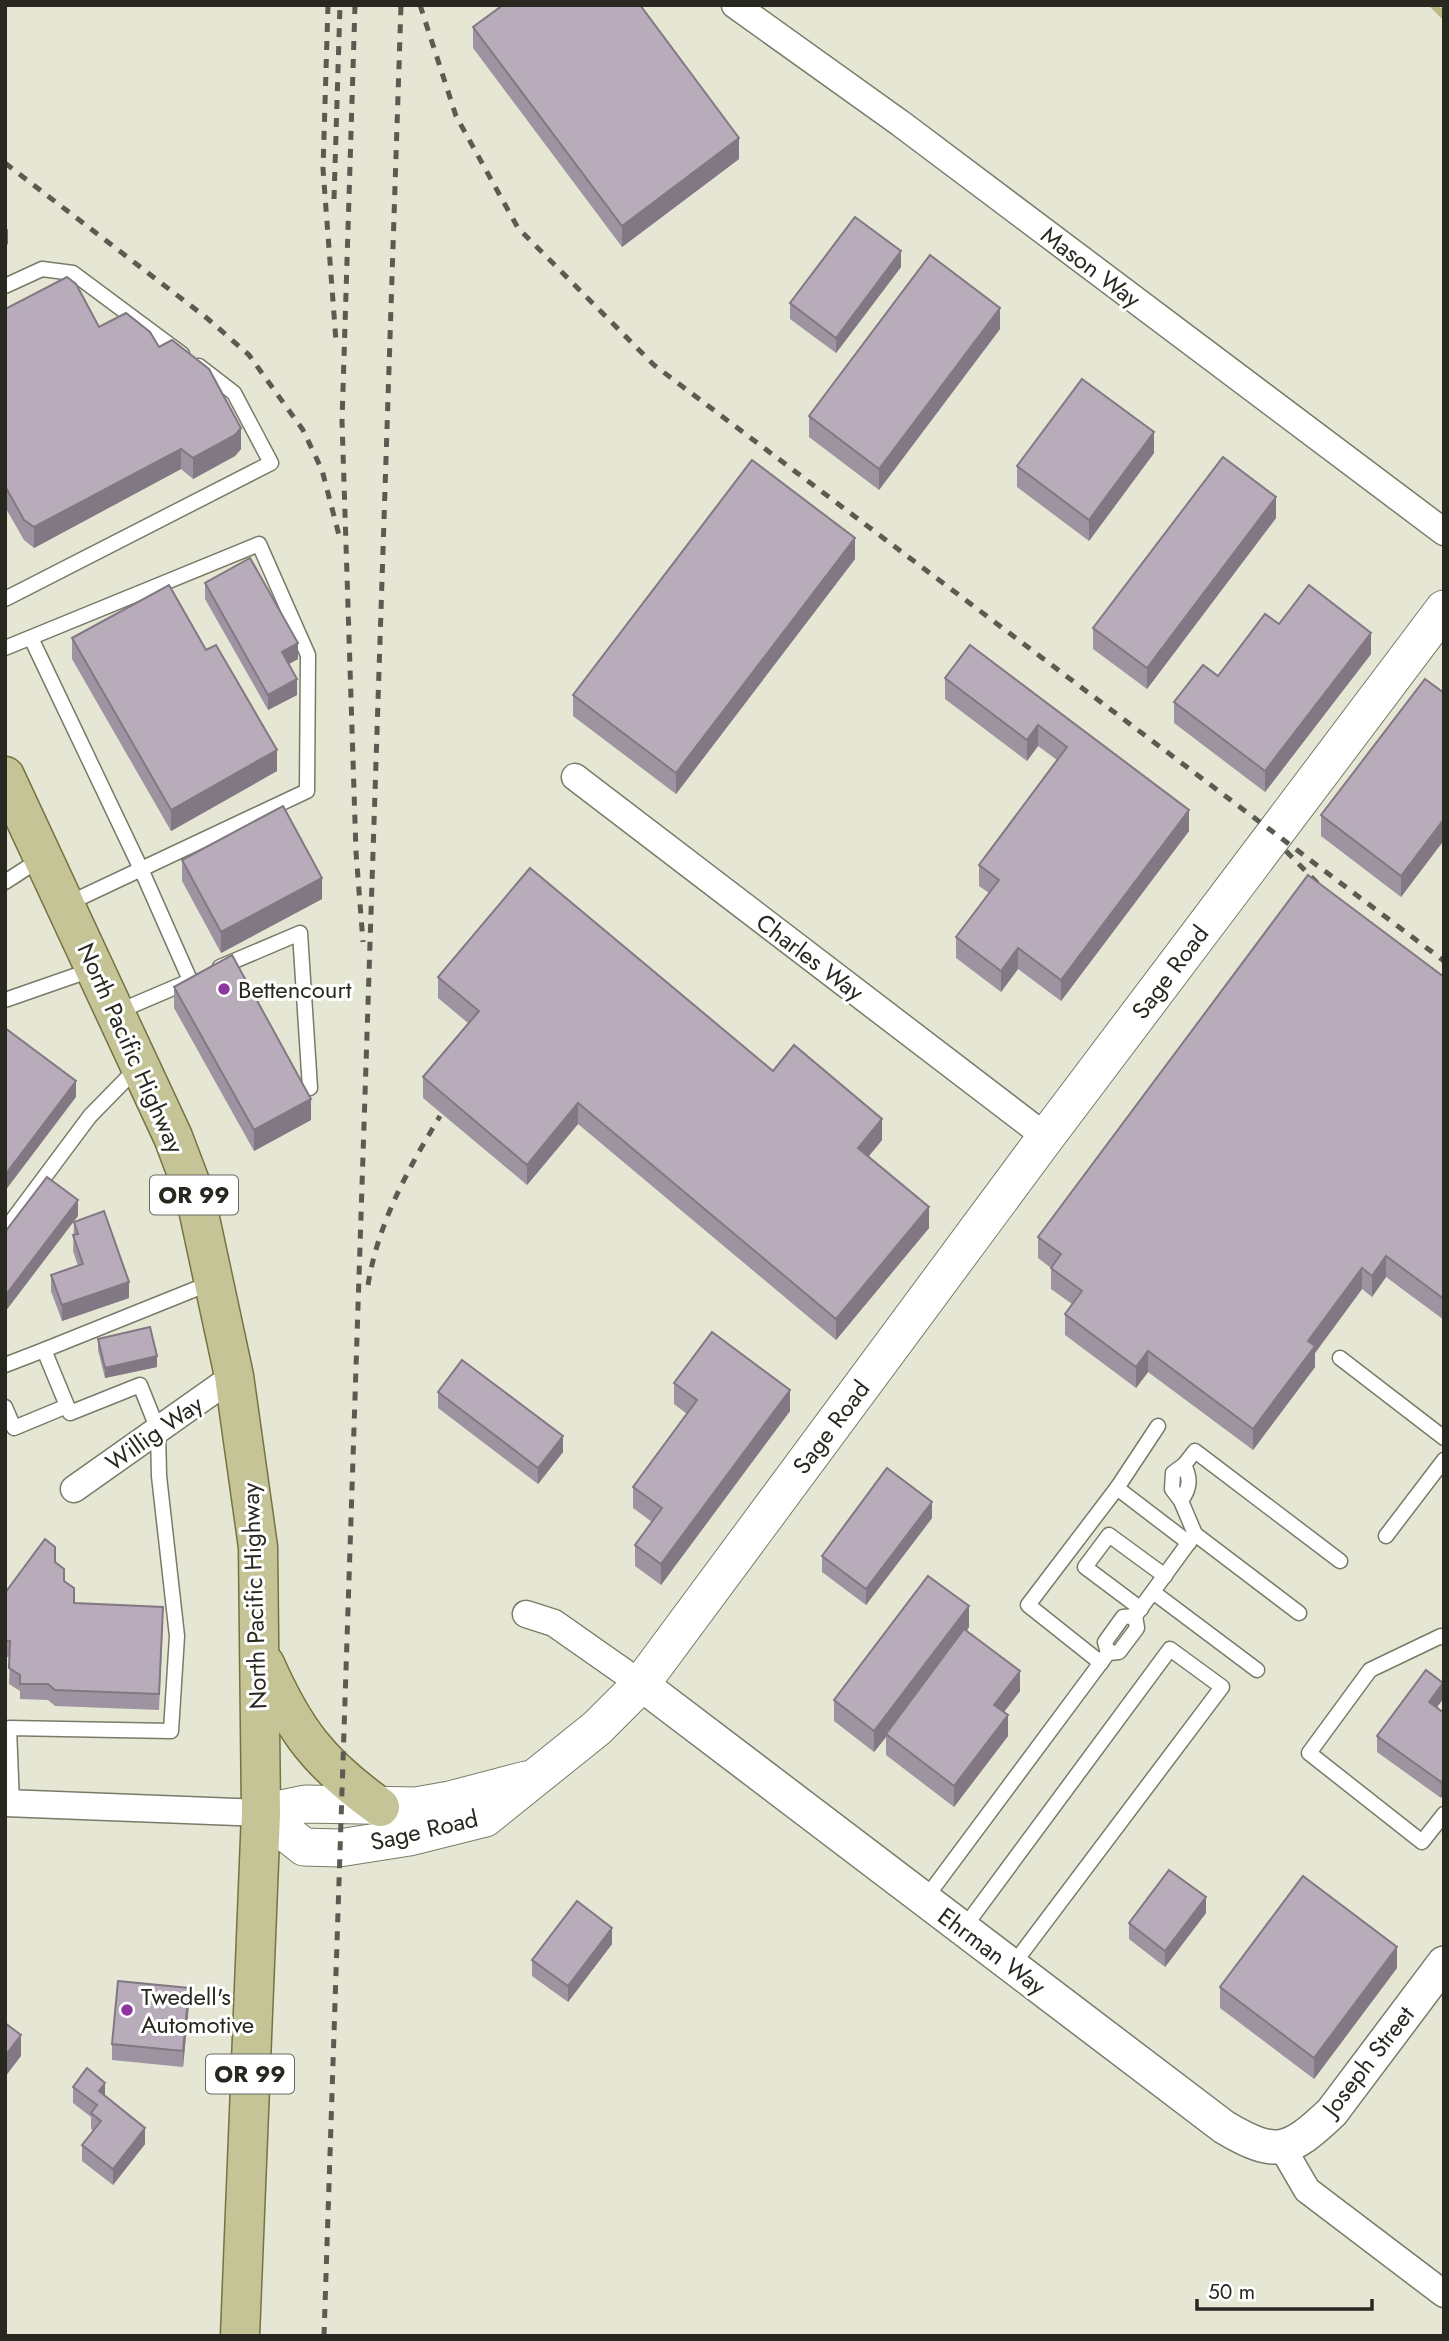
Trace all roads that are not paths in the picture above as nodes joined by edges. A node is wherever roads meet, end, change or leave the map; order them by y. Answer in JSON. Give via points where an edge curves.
{"nodes":[{"id":1,"x":735,"y":5,"type":"edge"},
{"id":2,"x":5,"y":286,"type":"edge"},
{"id":3,"x":1444,"y":532,"type":"edge"},
{"id":4,"x":5,"y":599,"type":"edge"},
{"id":5,"x":1444,"y":609,"type":"edge"},
{"id":6,"x":30,"y":638,"type":"junction"},
{"id":7,"x":5,"y":648,"type":"edge"},
{"id":8,"x":5,"y":776,"type":"edge"},
{"id":9,"x":575,"y":777,"type":"dead end"},
{"id":10,"x":43,"y":857,"type":"junction"},
{"id":11,"x":141,"y":869,"type":"junction"},
{"id":12,"x":5,"y":882,"type":"edge"},
{"id":13,"x":66,"y":905,"type":"junction"},
{"id":14,"x":95,"y":968,"type":"junction"},
{"id":15,"x":190,"y":980,"type":"junction"},
{"id":16,"x":5,"y":1000,"type":"edge"},
{"id":17,"x":116,"y":1013,"type":"junction"},
{"id":18,"x":140,"y":1065,"type":"junction"},
{"id":19,"x":310,"y":1088,"type":"dead end"},
{"id":20,"x":1046,"y":1138,"type":"junction"},
{"id":21,"x":5,"y":1230,"type":"edge"},
{"id":22,"x":214,"y":1281,"type":"junction"},
{"id":23,"x":44,"y":1350,"type":"junction"},
{"id":24,"x":1340,"y":1358,"type":"dead end"},
{"id":25,"x":5,"y":1365,"type":"edge"},
{"id":26,"x":234,"y":1376,"type":"junction"},
{"id":27,"x":67,"y":1406,"type":"junction"},
{"id":28,"x":5,"y":1407,"type":"edge"},
{"id":29,"x":1158,"y":1426,"type":"dead end"},
{"id":30,"x":158,"y":1430,"type":"junction"},
{"id":31,"x":1444,"y":1438,"type":"edge"},
{"id":32,"x":1444,"y":1460,"type":"edge"},
{"id":33,"x":1117,"y":1488,"type":"junction"},
{"id":34,"x":74,"y":1489,"type":"dead end"},
{"id":35,"x":1386,"y":1536,"type":"dead end"},
{"id":36,"x":1192,"y":1538,"type":"junction"},
{"id":37,"x":1340,"y":1561,"type":"dead end"},
{"id":38,"x":1165,"y":1576,"type":"junction"},
{"id":39,"x":1153,"y":1592,"type":"junction"},
{"id":40,"x":1138,"y":1613,"type":"junction"},
{"id":41,"x":1299,"y":1613,"type":"dead end"},
{"id":42,"x":526,"y":1614,"type":"dead end"},
{"id":43,"x":1444,"y":1638,"type":"edge"},
{"id":44,"x":258,"y":1648,"type":"junction"},
{"id":45,"x":1105,"y":1658,"type":"junction"},
{"id":46,"x":1256,"y":1670,"type":"dead end"},
{"id":47,"x":641,"y":1684,"type":"junction"},
{"id":48,"x":533,"y":1778,"type":"junction"},
{"id":49,"x":9,"y":1803,"type":"edge"},
{"id":50,"x":380,"y":1807,"type":"junction"},
{"id":51,"x":261,"y":1812,"type":"junction"},
{"id":52,"x":1444,"y":1814,"type":"edge"},
{"id":53,"x":925,"y":1899,"type":"junction"},
{"id":54,"x":963,"y":1929,"type":"junction"},
{"id":55,"x":1444,"y":1963,"type":"edge"},
{"id":56,"x":1012,"y":1966,"type":"junction"},
{"id":57,"x":1282,"y":2147,"type":"junction"},
{"id":58,"x":1444,"y":2294,"type":"edge"},
{"id":59,"x":240,"y":2336,"type":"edge"}],
"edges":[{"from":1,"to":3,"type":"street","name":"Mason Way","via":[[900,123]]},
{"from":2,"to":4,"type":"lane","via":[[42,269],[73,273],[234,393],[271,463]]},
{"from":5,"to":20,"type":"main road","name":"Sage Road"},
{"from":6,"to":7,"type":"lane"},
{"from":6,"to":11,"type":"lane"},
{"from":6,"to":11,"type":"lane","via":[[259,544],[308,655],[307,791]]},
{"from":8,"to":10,"type":"main road","name":"North Pacific Highway","number":"OR 99"},
{"from":9,"to":20,"type":"street","name":"Charles Way"},
{"from":10,"to":12,"type":"lane"},
{"from":10,"to":13,"type":"main road","name":"North Pacific Highway","number":"OR 99"},
{"from":11,"to":13,"type":"lane"},
{"from":11,"to":15,"type":"lane"},
{"from":13,"to":14,"type":"main road","name":"North Pacific Highway","number":"OR 99"},
{"from":14,"to":16,"type":"lane"},
{"from":14,"to":17,"type":"main road","name":"North Pacific Highway","number":"OR 99"},
{"from":15,"to":17,"type":"lane"},
{"from":15,"to":19,"type":"lane","via":[[300,933]]},
{"from":17,"to":18,"type":"main road","name":"North Pacific Highway","number":"OR 99"},
{"from":18,"to":21,"type":"lane","via":[[90,1116]]},
{"from":18,"to":22,"type":"main road","name":"North Pacific Highway","number":"OR 99","via":[[195,1195]]},
{"from":20,"to":47,"type":"main road","name":"Sage Road"},
{"from":22,"to":23,"type":"lane"},
{"from":22,"to":26,"type":"main road","name":"North Pacific Highway","number":"OR 99"},
{"from":23,"to":25,"type":"lane"},
{"from":23,"to":27,"type":"lane"},
{"from":24,"to":31,"type":"lane"},
{"from":26,"to":30,"type":"street","name":"Willig Way"},
{"from":26,"to":44,"type":"main road","name":"North Pacific Highway","number":"OR 99","via":[[258,1546]]},
{"from":27,"to":28,"type":"lane","via":[[14,1428]]},
{"from":27,"to":30,"type":"lane","via":[[70,1413],[140,1385]]},
{"from":29,"to":33,"type":"lane"},
{"from":30,"to":34,"type":"street","name":"Willig Way"},
{"from":30,"to":49,"type":"lane","via":[[177,1636],[171,1731],[9,1728]]},
{"from":32,"to":35,"type":"lane"},
{"from":33,"to":36,"type":"lane"},
{"from":33,"to":45,"type":"lane","via":[[1028,1605]]},
{"from":36,"to":37,"type":"lane","via":[[1181,1501],[1189,1490],[1190,1476],[1184,1465],[1195,1451]]},
{"from":36,"to":38,"type":"lane"},
{"from":36,"to":41,"type":"lane"},
{"from":38,"to":39,"type":"lane"},
{"from":38,"to":40,"type":"lane","via":[[1109,1535],[1085,1567]]},
{"from":39,"to":40,"type":"lane"},
{"from":39,"to":46,"type":"lane"},
{"from":40,"to":45,"type":"lane","via":[[1136,1628],[1119,1652]]},
{"from":42,"to":47,"type":"street","name":"Ehrman Way","via":[[554,1623]]},
{"from":43,"to":52,"type":"lane","via":[[1370,1670],[1309,1753],[1422,1842]]},
{"from":44,"to":50,"type":"main road","via":[[283,1706],[318,1757]]},
{"from":44,"to":51,"type":"main road","name":"North Pacific Highway","number":"OR 99"},
{"from":45,"to":53,"type":"lane"},
{"from":47,"to":48,"type":"main road","name":"Sage Road","via":[[597,1728]]},
{"from":47,"to":53,"type":"street","name":"Ehrman Way"},
{"from":48,"to":50,"type":"main road","via":[[450,1800]]},
{"from":48,"to":51,"type":"main road","name":"Sage Road","via":[[485,1818],[339,1848],[304,1847]]},
{"from":49,"to":51,"type":"street"},
{"from":50,"to":51,"type":"main road","via":[[305,1804]]},
{"from":51,"to":59,"type":"main road","name":"North Pacific Highway","number":"OR 99"},
{"from":53,"to":54,"type":"street","name":"Ehrman Way"},
{"from":54,"to":56,"type":"street","name":"Ehrman Way"},
{"from":54,"to":56,"type":"lane","via":[[1170,1649],[1222,1687]]},
{"from":55,"to":57,"type":"street","name":"Joseph Street","via":[[1332,2112],[1306,2135]]},
{"from":56,"to":57,"type":"street","name":"Ehrman Way","via":[[1224,2127],[1254,2145]]},
{"from":57,"to":58,"type":"street","via":[[1307,2190]]}]}
